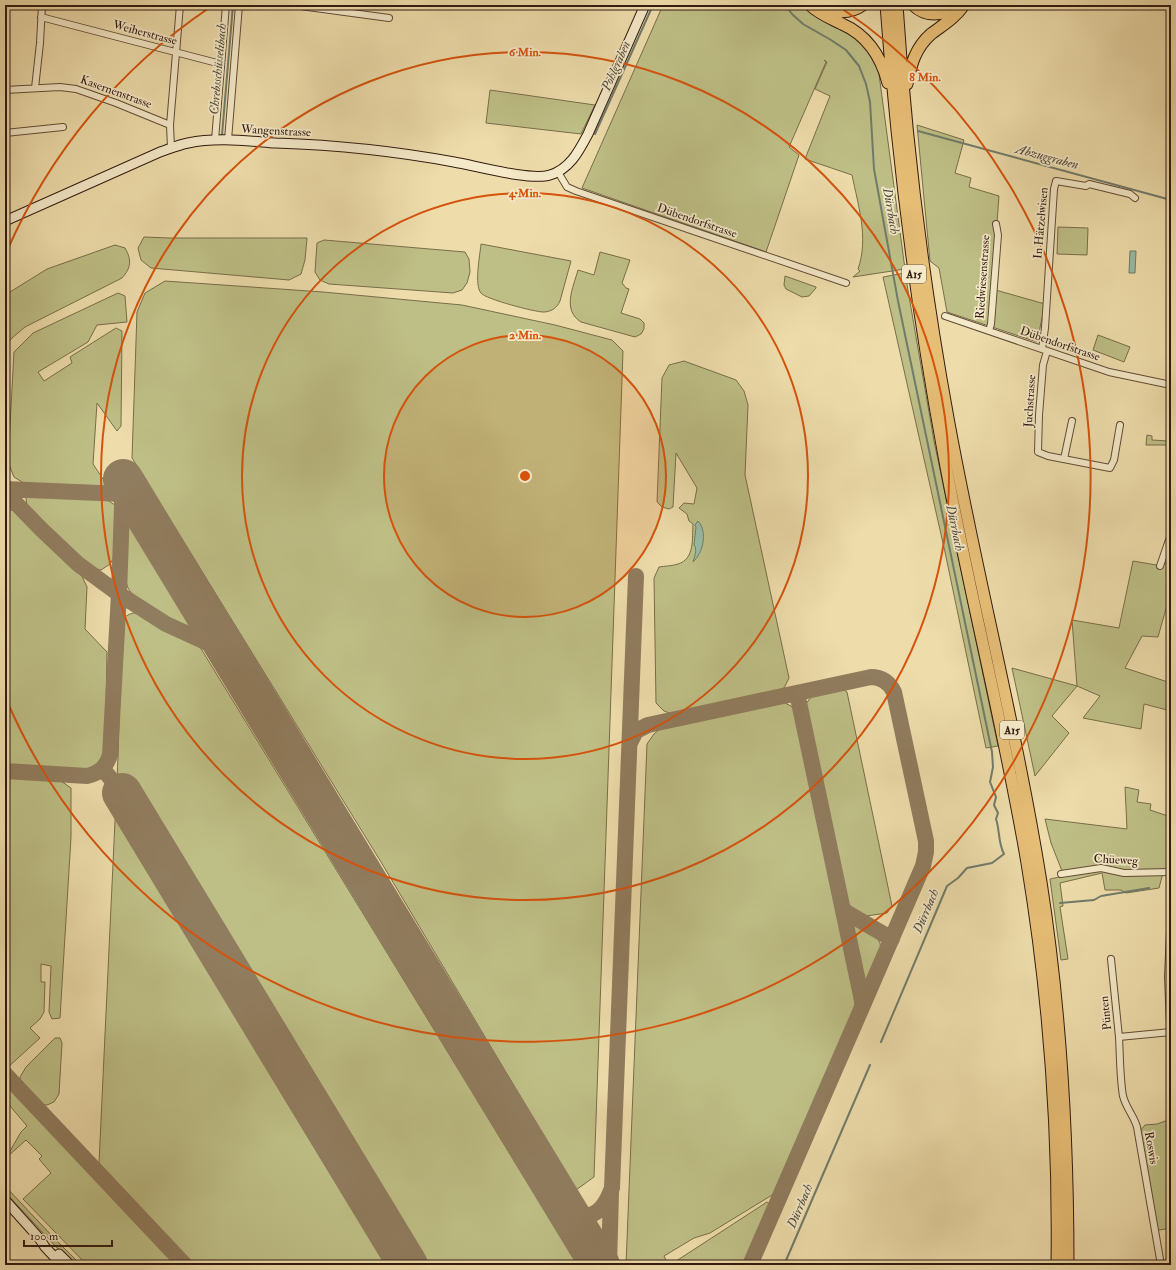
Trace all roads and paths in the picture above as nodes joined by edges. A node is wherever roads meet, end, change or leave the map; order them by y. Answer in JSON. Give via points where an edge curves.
{"nodes":[{"id":1,"x":42,"y":5,"type":"edge"},
{"id":2,"x":180,"y":5,"type":"edge"},
{"id":3,"x":226,"y":5,"type":"edge"},
{"id":4,"x":239,"y":5,"type":"edge"},
{"id":5,"x":293,"y":5,"type":"edge"},
{"id":6,"x":645,"y":5,"type":"edge"},
{"id":7,"x":810,"y":5,"type":"edge"},
{"id":8,"x":819,"y":5,"type":"edge"},
{"id":9,"x":863,"y":5,"type":"edge"},
{"id":10,"x":886,"y":5,"type":"edge"},
{"id":11,"x":897,"y":5,"type":"edge"},
{"id":12,"x":913,"y":5,"type":"edge"},
{"id":13,"x":955,"y":5,"type":"edge"},
{"id":14,"x":964,"y":5,"type":"edge"},
{"id":15,"x":313,"y":6,"type":"edge"},
{"id":16,"x":41,"y":17,"type":"junction"},
{"id":17,"x":389,"y":18,"type":"dead end"},
{"id":18,"x":176,"y":53,"type":"junction"},
{"id":19,"x":221,"y":64,"type":"junction"},
{"id":20,"x":35,"y":88,"type":"junction"},
{"id":21,"x":6,"y":90,"type":"edge"},
{"id":22,"x":904,"y":102,"type":"junction"},
{"id":23,"x":896,"y":123,"type":"junction"},
{"id":24,"x":170,"y":125,"type":"junction"},
{"id":25,"x":62,"y":127,"type":"dead end"},
{"id":26,"x":5,"y":133,"type":"edge"},
{"id":27,"x":215,"y":140,"type":"junction"},
{"id":28,"x":228,"y":140,"type":"junction"},
{"id":29,"x":171,"y":148,"type":"junction"},
{"id":30,"x":558,"y":172,"type":"junction"},
{"id":31,"x":1136,"y":198,"type":"dead end"},
{"id":32,"x":5,"y":221,"type":"edge"},
{"id":33,"x":996,"y":224,"type":"dead end"},
{"id":34,"x":846,"y":283,"type":"dead end"},
{"id":35,"x":945,"y":316,"type":"dead end"},
{"id":36,"x":989,"y":331,"type":"junction"},
{"id":37,"x":1045,"y":350,"type":"junction"},
{"id":38,"x":1171,"y":384,"type":"edge"},
{"id":39,"x":1072,"y":421,"type":"dead end"},
{"id":40,"x":1120,"y":425,"type":"dead end"},
{"id":41,"x":1064,"y":459,"type":"junction"},
{"id":42,"x":1171,"y":534,"type":"edge"},
{"id":43,"x":1160,"y":566,"type":"dead end"},
{"id":44,"x":1171,"y":872,"type":"edge"},
{"id":45,"x":1061,"y":874,"type":"dead end"},
{"id":46,"x":1171,"y":899,"type":"edge"},
{"id":47,"x":1171,"y":927,"type":"edge"},
{"id":48,"x":1171,"y":931,"type":"edge"},
{"id":49,"x":1111,"y":959,"type":"dead end"},
{"id":50,"x":1171,"y":1025,"type":"edge"},
{"id":51,"x":1171,"y":1032,"type":"edge"},
{"id":52,"x":1120,"y":1037,"type":"junction"},
{"id":53,"x":5,"y":1200,"type":"edge"},
{"id":54,"x":40,"y":1238,"type":"junction"},
{"id":55,"x":62,"y":1265,"type":"edge"},
{"id":56,"x":70,"y":1265,"type":"edge"},
{"id":57,"x":1058,"y":1265,"type":"edge"},
{"id":58,"x":1068,"y":1265,"type":"edge"},
{"id":59,"x":1161,"y":1265,"type":"edge"}],
"edges":[{"from":1,"to":16,"type":"street"},
{"from":2,"to":18,"type":"street"},
{"from":3,"to":19,"type":"street"},
{"from":4,"to":28,"type":"street"},
{"from":5,"to":15,"type":"street"},
{"from":6,"to":30,"type":"main road","via":[[588,134],[575,158]]},
{"from":7,"to":23,"type":"highway","via":[[823,15],[854,30],[872,47],[886,77]]},
{"from":8,"to":9,"type":"highway","via":[[841,12],[854,10]]},
{"from":10,"to":23,"type":"highway","number":"A15"},
{"from":11,"to":22,"type":"highway","number":"A15"},
{"from":12,"to":13,"type":"highway","via":[[923,12],[934,14],[946,12]]},
{"from":14,"to":22,"type":"highway","via":[[918,49],[910,66]]},
{"from":15,"to":17,"type":"street"},
{"from":16,"to":18,"type":"street","name":"Weiherstrasse"},
{"from":16,"to":20,"type":"street"},
{"from":18,"to":19,"type":"street","name":"Weiherstrasse"},
{"from":18,"to":24,"type":"street"},
{"from":19,"to":27,"type":"street"},
{"from":20,"to":21,"type":"street","name":"Kasernenstrasse"},
{"from":20,"to":24,"type":"street","name":"Kasernenstrasse","via":[[76,88]]},
{"from":22,"to":58,"type":"highway","number":"A15","via":[[920,244],[941,378],[1021,775],[1045,911],[1062,1065]]},
{"from":23,"to":57,"type":"highway","number":"A15","via":[[929,374],[1013,790],[1035,916],[1052,1068]]},
{"from":24,"to":29,"type":"street"},
{"from":25,"to":26,"type":"street"},
{"from":27,"to":28,"type":"main road","name":"Wangenstrasse"},
{"from":27,"to":29,"type":"main road","name":"Wangenstrasse"},
{"from":28,"to":30,"type":"main road","name":"Wangenstrasse","via":[[372,149],[534,176],[549,176]]},
{"from":29,"to":32,"type":"main road","name":"Wangenstrasse"},
{"from":30,"to":34,"type":"street","name":"Dübendorfstrasse","via":[[567,187],[594,198]]},
{"from":31,"to":37,"type":"street","name":"In Hätzelwisen","via":[[1130,194],[1089,184],[1086,186],[1056,181]]},
{"from":33,"to":36,"type":"street","name":"Riedwiesenstrasse","via":[[998,235]]},
{"from":35,"to":36,"type":"street","name":"Dübendorfstrasse"},
{"from":36,"to":37,"type":"street","name":"Dübendorfstrasse"},
{"from":37,"to":38,"type":"street","name":"Dübendorfstrasse","via":[[1109,372]]},
{"from":37,"to":41,"type":"street","name":"Juchstrasse","via":[[1038,452]]},
{"from":39,"to":41,"type":"street"},
{"from":40,"to":41,"type":"street","via":[[1114,460],[1110,468]]},
{"from":42,"to":43,"type":"street"},
{"from":44,"to":45,"type":"street","name":"Chüeweg","via":[[1124,873],[1101,868]]},
{"from":46,"to":47,"type":"street"},
{"from":48,"to":50,"type":"street"},
{"from":49,"to":52,"type":"street","name":"Pünten"},
{"from":51,"to":52,"type":"street","name":"Pünten"},
{"from":52,"to":59,"type":"street","name":"Roswis","via":[[1123,1096],[1137,1127]]},
{"from":53,"to":54,"type":"main road"},
{"from":54,"to":55,"type":"main road"},
{"from":54,"to":56,"type":"main road","via":[[49,1243]]}]}
